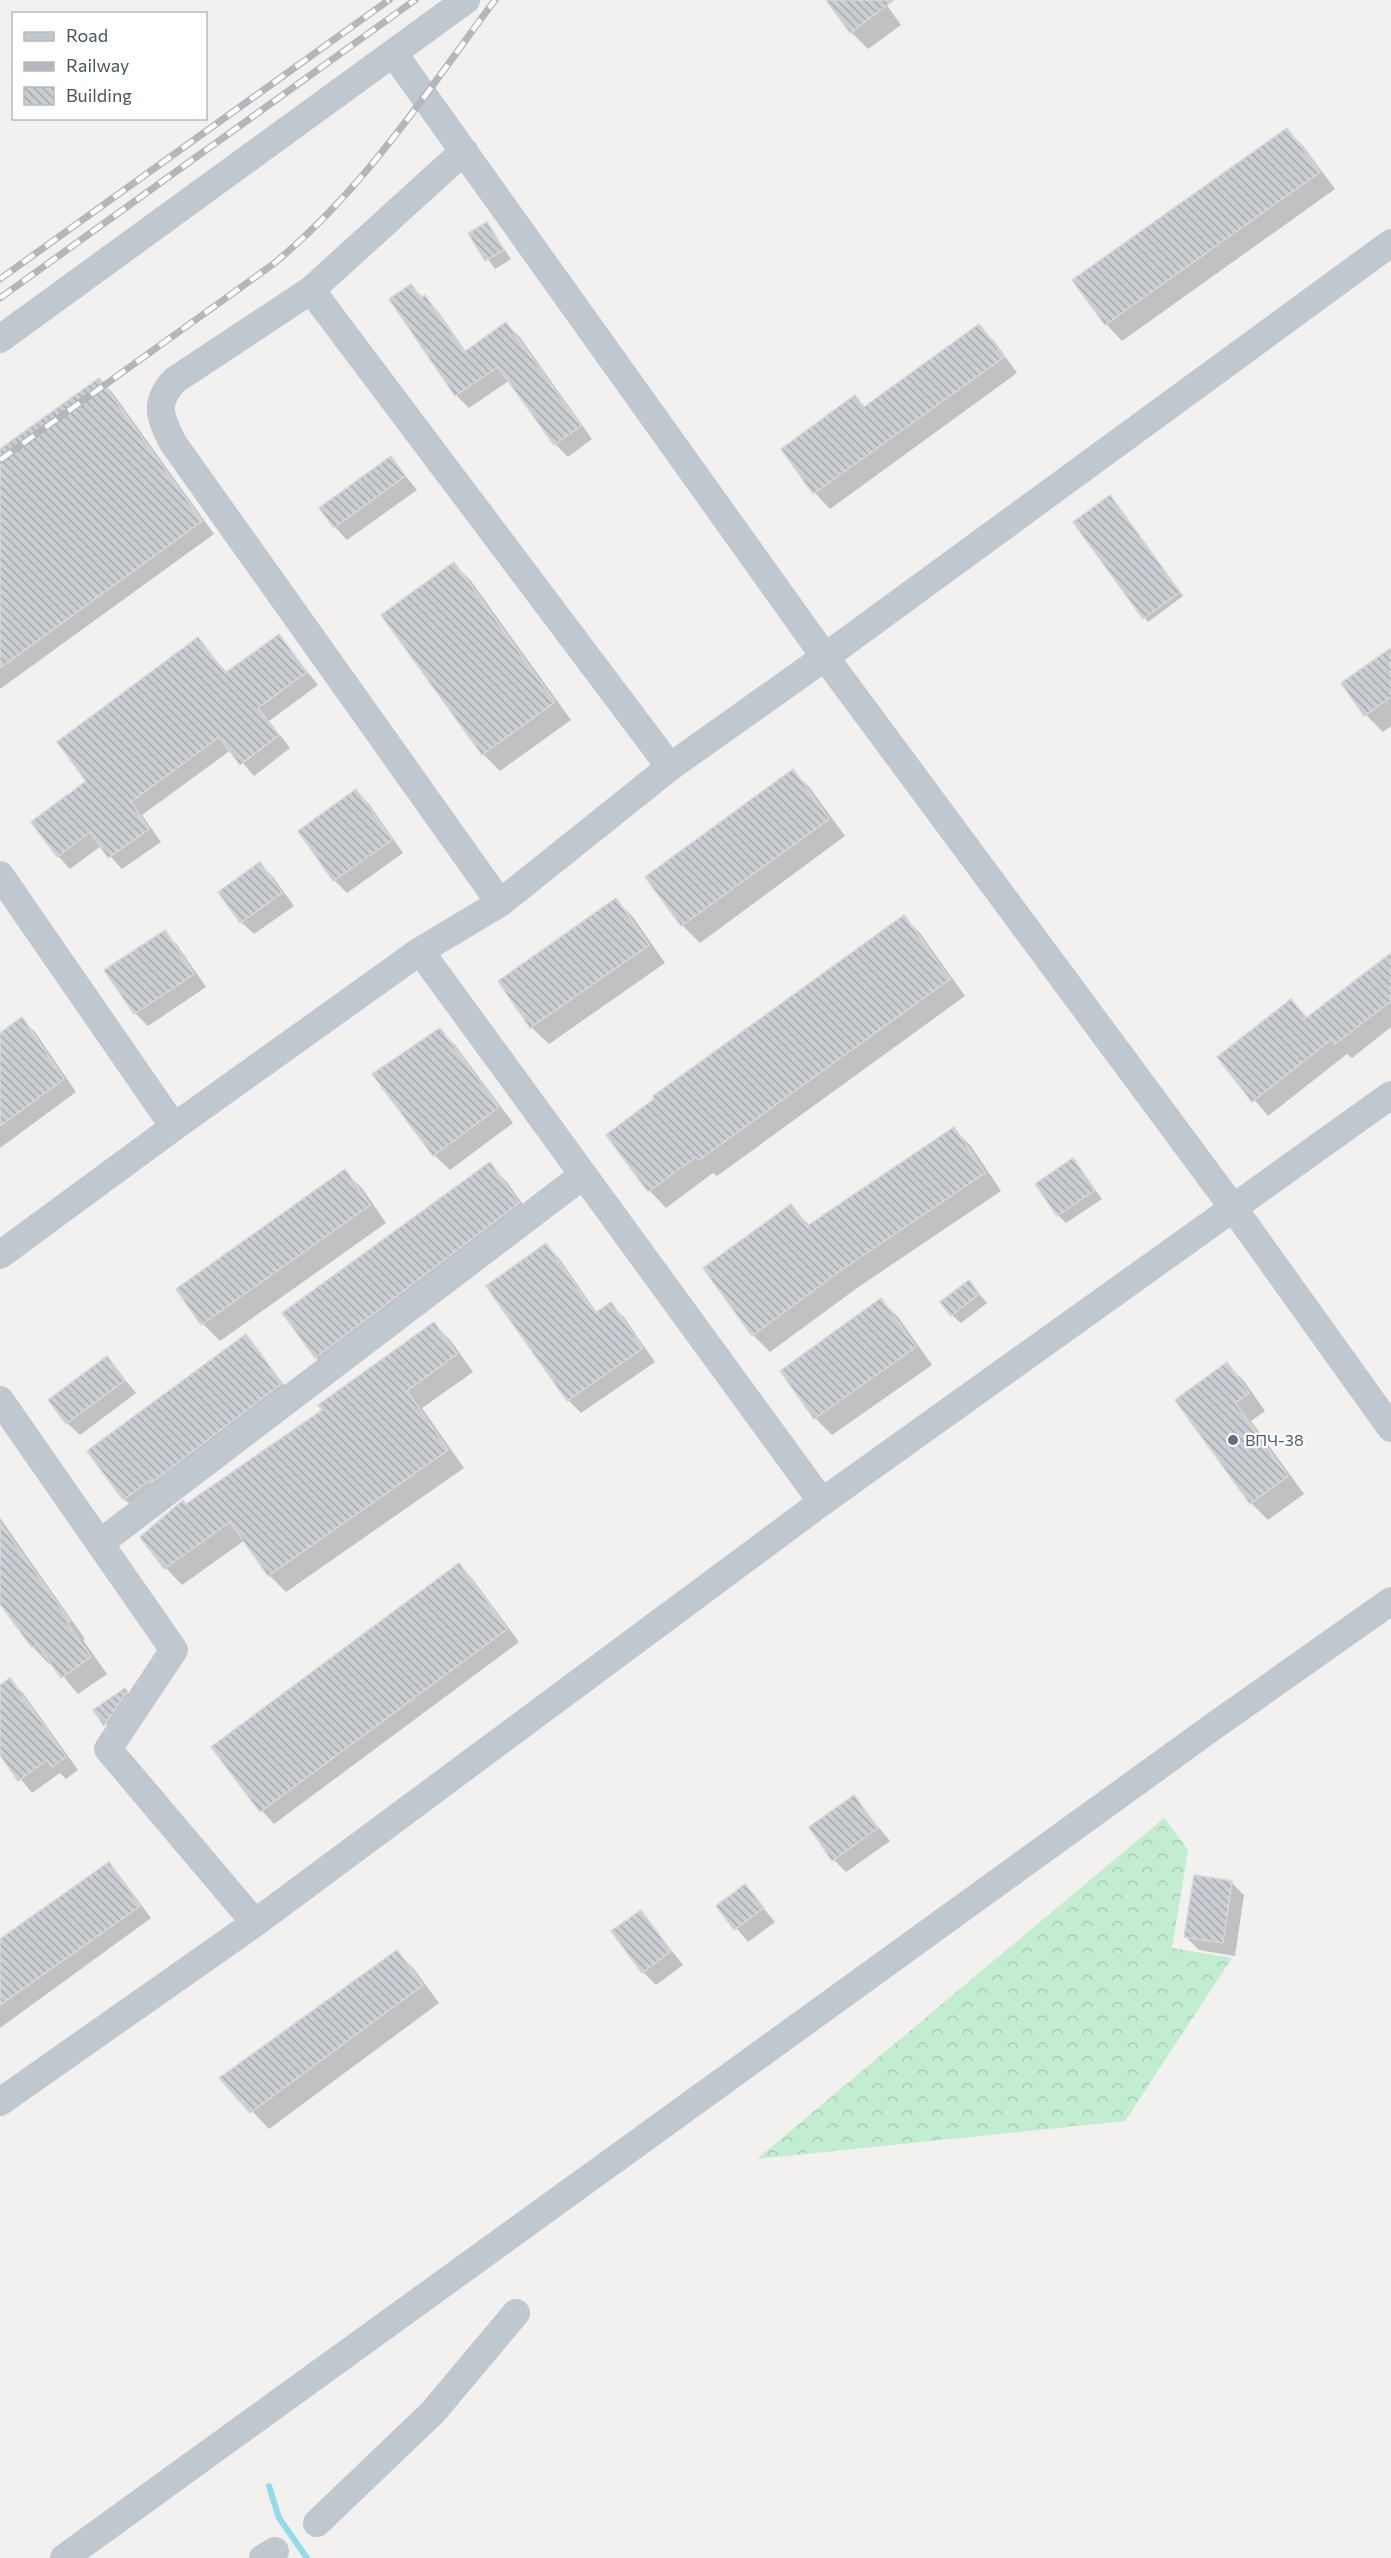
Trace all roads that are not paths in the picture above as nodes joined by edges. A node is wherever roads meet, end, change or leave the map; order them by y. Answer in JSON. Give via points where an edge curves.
{"nodes":[{"id":1,"x":466,"y":0,"type":"edge"},
{"id":2,"x":394,"y":54,"type":"junction"},
{"id":3,"x":464,"y":151,"type":"junction"},
{"id":4,"x":1391,"y":243,"type":"edge"},
{"id":5,"x":311,"y":290,"type":"junction"},
{"id":6,"x":0,"y":339,"type":"edge"},
{"id":7,"x":825,"y":657,"type":"junction"},
{"id":8,"x":670,"y":767,"type":"junction"},
{"id":9,"x":0,"y":875,"type":"edge"},
{"id":10,"x":500,"y":903,"type":"junction"},
{"id":11,"x":420,"y":951,"type":"junction"},
{"id":12,"x":1391,"y":1095,"type":"edge"},
{"id":13,"x":174,"y":1127,"type":"junction"},
{"id":14,"x":582,"y":1176,"type":"junction"},
{"id":15,"x":1234,"y":1209,"type":"junction"},
{"id":16,"x":0,"y":1255,"type":"edge"},
{"id":17,"x":0,"y":1400,"type":"edge"},
{"id":18,"x":1391,"y":1428,"type":"edge"},
{"id":19,"x":822,"y":1502,"type":"junction"},
{"id":20,"x":100,"y":1543,"type":"junction"},
{"id":21,"x":1391,"y":1601,"type":"edge"},
{"id":22,"x":255,"y":1923,"type":"junction"},
{"id":23,"x":0,"y":2102,"type":"edge"},
{"id":24,"x":516,"y":2313,"type":"dead end"},
{"id":25,"x":318,"y":2523,"type":"dead end"},
{"id":26,"x":64,"y":2558,"type":"edge"}],
"edges":[{"from":1,"to":2,"type":"street"},
{"from":2,"to":3,"type":"street"},
{"from":2,"to":6,"type":"street"},
{"from":3,"to":5,"type":"street"},
{"from":3,"to":7,"type":"street"},
{"from":4,"to":7,"type":"street"},
{"from":5,"to":8,"type":"street"},
{"from":5,"to":10,"type":"street","via":[[175,380],[163,392],[160,406],[164,425]]},
{"from":7,"to":8,"type":"street"},
{"from":7,"to":15,"type":"street"},
{"from":8,"to":10,"type":"street"},
{"from":9,"to":13,"type":"street"},
{"from":10,"to":11,"type":"street"},
{"from":11,"to":13,"type":"street"},
{"from":11,"to":14,"type":"street"},
{"from":12,"to":15,"type":"street"},
{"from":13,"to":16,"type":"street"},
{"from":14,"to":19,"type":"street"},
{"from":14,"to":20,"type":"street"},
{"from":15,"to":18,"type":"street"},
{"from":15,"to":19,"type":"street"},
{"from":17,"to":20,"type":"street"},
{"from":19,"to":22,"type":"street"},
{"from":20,"to":22,"type":"street","via":[[174,1650],[108,1749]]},
{"from":21,"to":26,"type":"street"},
{"from":22,"to":23,"type":"street"},
{"from":24,"to":25,"type":"street","via":[[433,2412]]}]}
